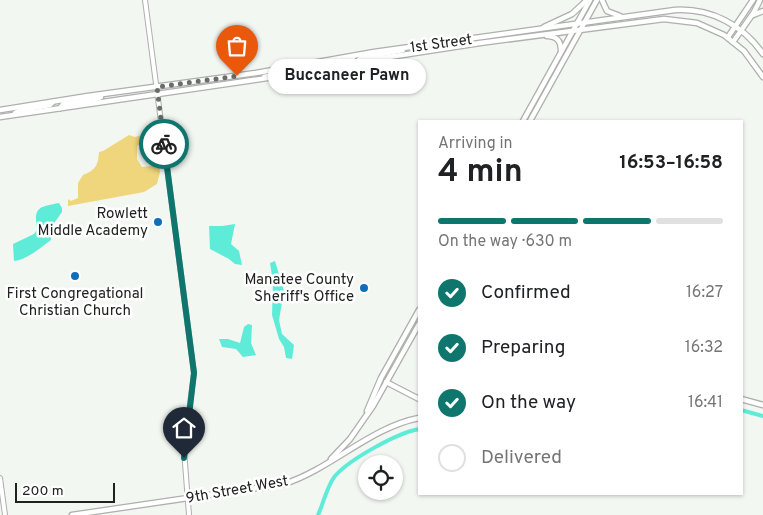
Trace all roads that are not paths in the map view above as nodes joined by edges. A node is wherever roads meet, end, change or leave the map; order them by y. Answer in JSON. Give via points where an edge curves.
{"nodes":[{"id":1,"x":145,"y":0,"type":"edge"},
{"id":2,"x":588,"y":0,"type":"edge"},
{"id":3,"x":597,"y":0,"type":"edge"},
{"id":4,"x":602,"y":0,"type":"edge"},
{"id":5,"x":753,"y":0,"type":"edge"},
{"id":6,"x":760,"y":0,"type":"edge"},
{"id":7,"x":763,"y":11,"type":"edge"},
{"id":8,"x":624,"y":17,"type":"junction"},
{"id":9,"x":750,"y":18,"type":"junction"},
{"id":10,"x":585,"y":23,"type":"junction"},
{"id":11,"x":576,"y":24,"type":"junction"},
{"id":12,"x":735,"y":26,"type":"junction"},
{"id":13,"x":573,"y":30,"type":"junction"},
{"id":14,"x":581,"y":30,"type":"junction"},
{"id":15,"x":741,"y":30,"type":"junction"},
{"id":16,"x":534,"y":33,"type":"junction"},
{"id":17,"x":728,"y":38,"type":"junction"},
{"id":18,"x":733,"y":42,"type":"junction"},
{"id":19,"x":409,"y":47,"type":"junction"},
{"id":20,"x":561,"y":51,"type":"junction"},
{"id":21,"x":763,"y":54,"type":"edge"},
{"id":22,"x":354,"y":55,"type":"junction"},
{"id":23,"x":356,"y":62,"type":"junction"},
{"id":24,"x":306,"y":64,"type":"junction"},
{"id":25,"x":312,"y":70,"type":"junction"},
{"id":26,"x":763,"y":77,"type":"edge"},
{"id":27,"x":258,"y":80,"type":"junction"},
{"id":28,"x":157,"y":87,"type":"junction"},
{"id":29,"x":106,"y":94,"type":"junction"},
{"id":30,"x":158,"y":94,"type":"junction"},
{"id":31,"x":53,"y":102,"type":"junction"},
{"id":32,"x":60,"y":108,"type":"junction"},
{"id":33,"x":0,"y":110,"type":"edge"},
{"id":34,"x":12,"y":115,"type":"junction"},
{"id":35,"x":0,"y":117,"type":"edge"},
{"id":36,"x":523,"y":120,"type":"edge"},
{"id":37,"x":531,"y":120,"type":"edge"},
{"id":38,"x":418,"y":312,"type":"edge"},
{"id":39,"x":418,"y":326,"type":"edge"},
{"id":40,"x":381,"y":378,"type":"junction"},
{"id":41,"x":387,"y":382,"type":"junction"},
{"id":42,"x":418,"y":398,"type":"edge"},
{"id":43,"x":743,"y":400,"type":"edge"},
{"id":44,"x":763,"y":405,"type":"edge"},
{"id":45,"x":364,"y":418,"type":"junction"},
{"id":46,"x":418,"y":418,"type":"edge"},
{"id":47,"x":319,"y":467,"type":"junction"},
{"id":48,"x":0,"y":478,"type":"edge"},
{"id":49,"x":187,"y":498,"type":"junction"},
{"id":50,"x":5,"y":515,"type":"edge"},
{"id":51,"x":75,"y":515,"type":"edge"},
{"id":52,"x":189,"y":515,"type":"edge"}],
"edges":[{"from":1,"to":28,"type":"street"},
{"from":2,"to":11,"type":"main road"},
{"from":2,"to":16,"type":"main road","via":[[566,18]]},
{"from":3,"to":10,"type":"main road"},
{"from":4,"to":8,"type":"main road","via":[[608,12]]},
{"from":5,"to":12,"type":"main road"},
{"from":6,"to":9,"type":"main road"},
{"from":7,"to":9,"type":"main road"},
{"from":8,"to":10,"type":"main road","name":"1st Street"},
{"from":8,"to":12,"type":"main road","name":"1st Street","via":[[679,10],[708,14]]},
{"from":9,"to":15,"type":"main road"},
{"from":10,"to":11,"type":"main road","name":"1st Street"},
{"from":10,"to":14,"type":"main road"},
{"from":11,"to":13,"type":"main road"},
{"from":11,"to":16,"type":"main road","name":"1st Street"},
{"from":12,"to":15,"type":"main road"},
{"from":12,"to":17,"type":"main road"},
{"from":13,"to":14,"type":"main road","name":"1st Street"},
{"from":13,"to":16,"type":"main road","name":"1st Street"},
{"from":13,"to":20,"type":"main road"},
{"from":14,"to":17,"type":"main road","name":"1st Street","via":[[664,19],[685,20]]},
{"from":14,"to":37,"type":"main road"},
{"from":15,"to":18,"type":"main road"},
{"from":15,"to":21,"type":"main road"},
{"from":16,"to":19,"type":"main road","name":"1st Street"},
{"from":16,"to":20,"type":"main road","via":[[556,38]]},
{"from":16,"to":23,"type":"main road","name":"1st Street"},
{"from":17,"to":18,"type":"main road","name":"1st Street"},
{"from":18,"to":26,"type":"main road","name":"1st Street"},
{"from":19,"to":22,"type":"main road","name":"1st Street"},
{"from":19,"to":23,"type":"main road"},
{"from":20,"to":36,"type":"main road"},
{"from":22,"to":24,"type":"main road","name":"1st Street"},
{"from":22,"to":25,"type":"main road","via":[[352,59],[323,64]]},
{"from":23,"to":25,"type":"main road","name":"1st Street"},
{"from":24,"to":27,"type":"main road","via":[[304,68]]},
{"from":24,"to":28,"type":"main road","name":"1st Street"},
{"from":25,"to":27,"type":"main road","name":"1st Street"},
{"from":27,"to":30,"type":"main road","name":"1st Street"},
{"from":28,"to":29,"type":"main road","name":"1st Street"},
{"from":28,"to":30,"type":"street"},
{"from":29,"to":31,"type":"main road","name":"1st Street"},
{"from":29,"to":32,"type":"main road","via":[[63,104]]},
{"from":30,"to":32,"type":"main road","name":"1st Street"},
{"from":30,"to":49,"type":"street","via":[[194,373],[184,450]]},
{"from":31,"to":33,"type":"main road","name":"1st Street"},
{"from":31,"to":34,"type":"main road"},
{"from":32,"to":34,"type":"main road","name":"1st Street"},
{"from":34,"to":35,"type":"main road","name":"1st Street"},
{"from":38,"to":40,"type":"main road"},
{"from":39,"to":41,"type":"main road"},
{"from":40,"to":41,"type":"main road"},
{"from":40,"to":45,"type":"main road"},
{"from":41,"to":42,"type":"main road"},
{"from":41,"to":45,"type":"main road"},
{"from":43,"to":44,"type":"main road"},
{"from":45,"to":47,"type":"main road","via":[[344,447]]},
{"from":46,"to":47,"type":"main road","name":"9th Street West","via":[[392,426]]},
{"from":47,"to":49,"type":"main road","name":"9th Street West","via":[[298,479],[276,485]]},
{"from":48,"to":50,"type":"street"},
{"from":49,"to":51,"type":"main road","name":"9th Street West"},
{"from":49,"to":52,"type":"street"}]}
